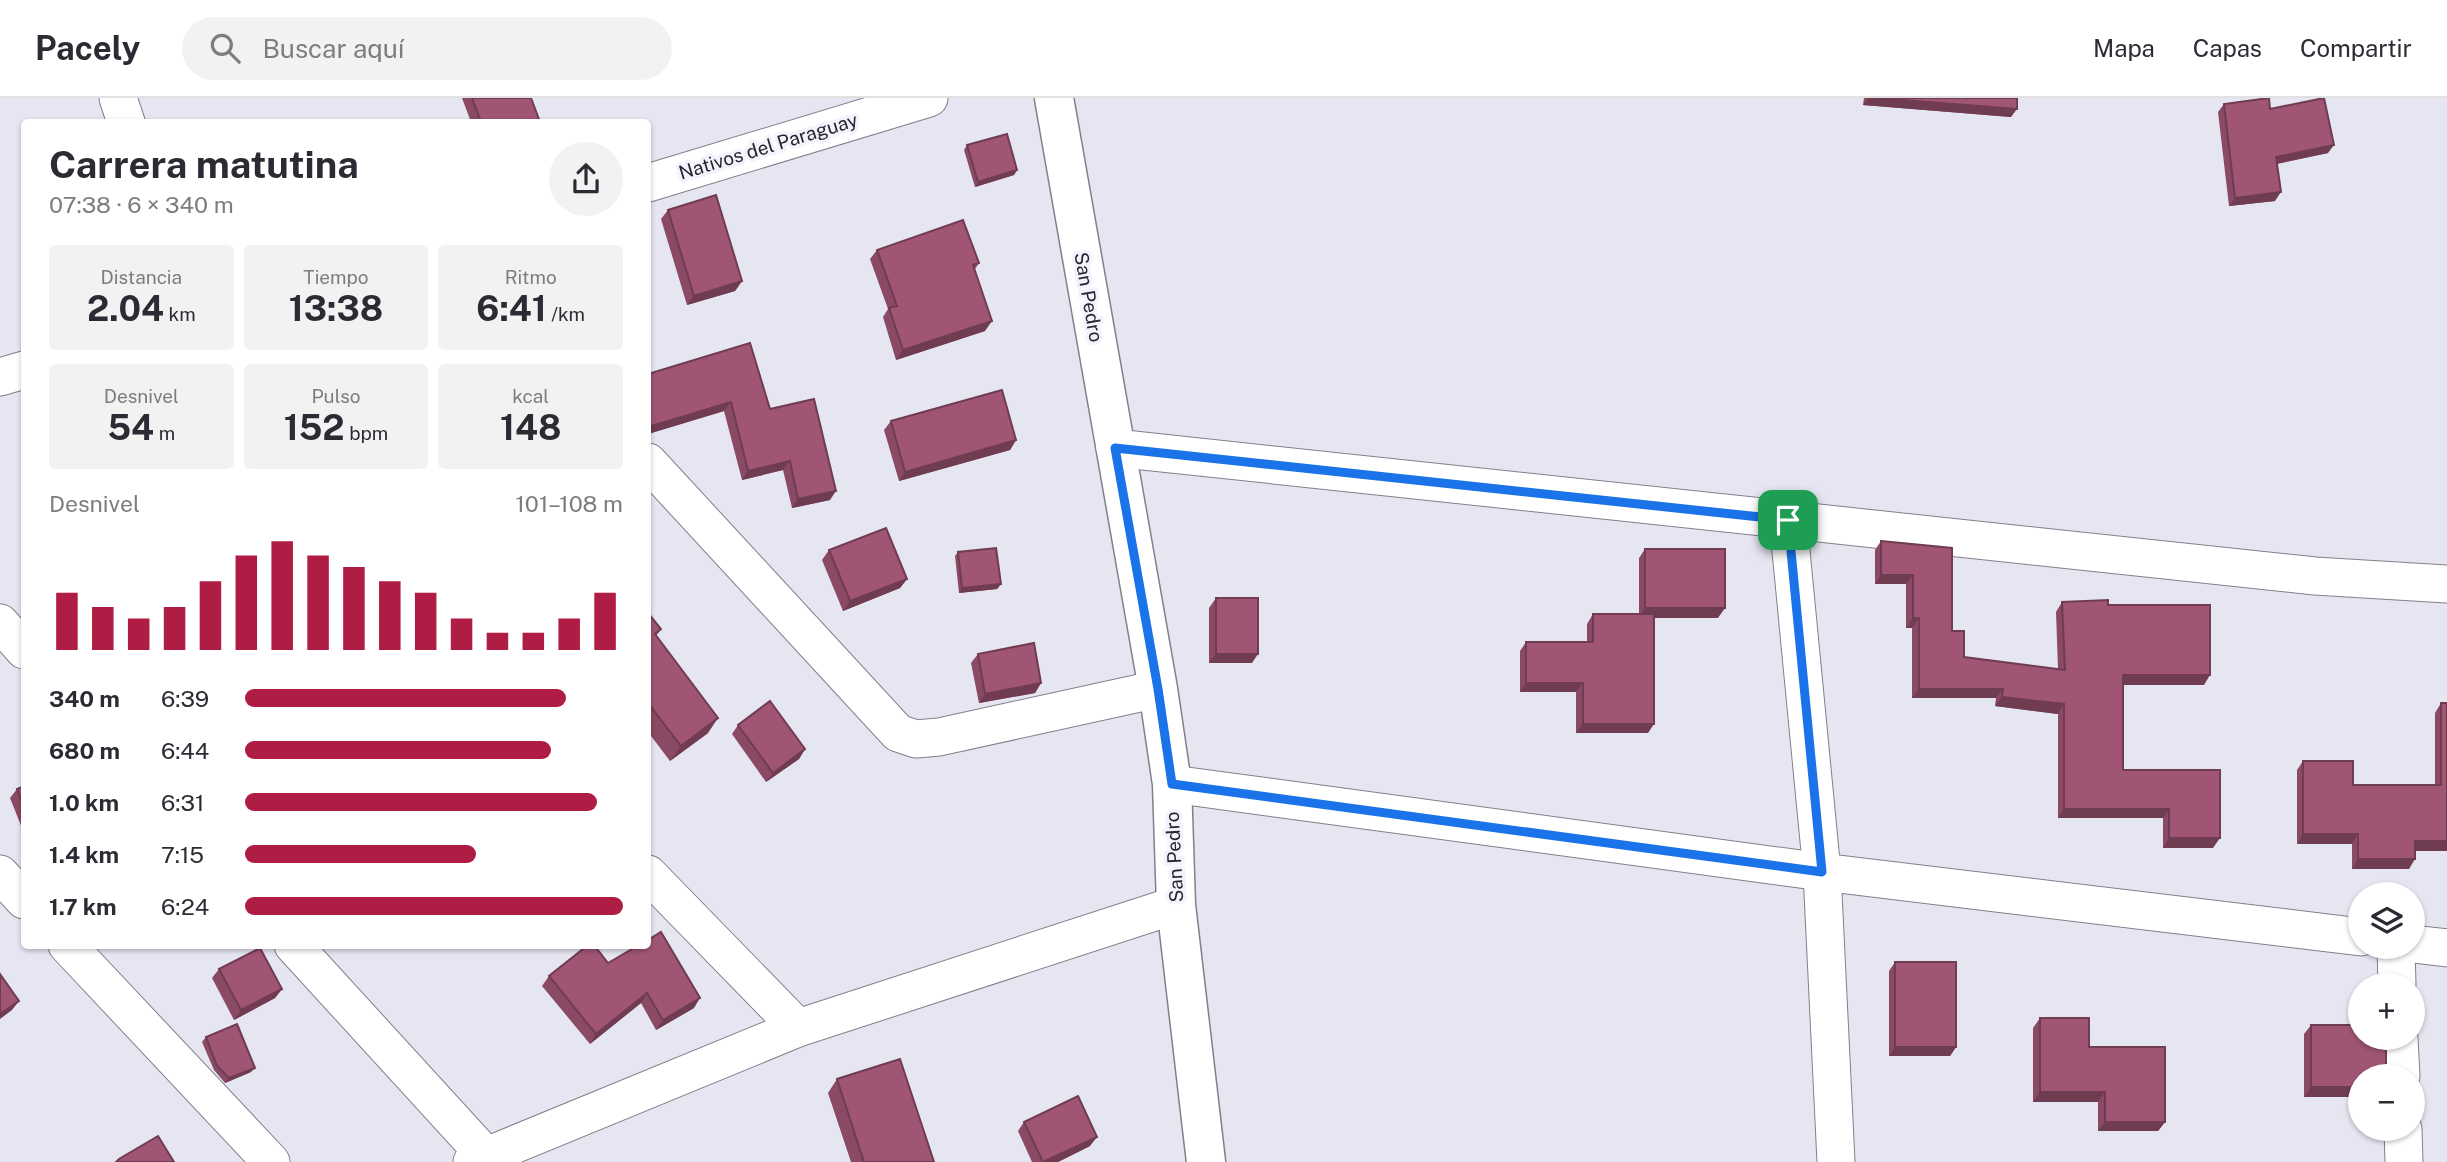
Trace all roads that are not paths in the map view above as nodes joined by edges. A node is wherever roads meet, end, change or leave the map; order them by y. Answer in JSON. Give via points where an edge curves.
{"nodes":[{"id":1,"x":118,"y":98,"type":"edge"},
{"id":2,"x":929,"y":98,"type":"edge"},
{"id":3,"x":1054,"y":98,"type":"edge"},
{"id":4,"x":125,"y":119,"type":"edge"},
{"id":5,"x":651,"y":182,"type":"edge"},
{"id":6,"x":21,"y":371,"type":"edge"},
{"id":7,"x":0,"y":377,"type":"edge"},
{"id":8,"x":1115,"y":448,"type":"junction"},
{"id":9,"x":651,"y":464,"type":"edge"},
{"id":10,"x":1788,"y":520,"type":"junction"},
{"id":11,"x":2447,"y":584,"type":"edge"},
{"id":12,"x":0,"y":623,"type":"edge"},
{"id":13,"x":21,"y":647,"type":"edge"},
{"id":14,"x":1158,"y":689,"type":"junction"},
{"id":15,"x":1172,"y":784,"type":"junction"},
{"id":16,"x":1822,"y":872,"type":"junction"},
{"id":17,"x":0,"y":874,"type":"edge"},
{"id":18,"x":651,"y":877,"type":"edge"},
{"id":19,"x":21,"y":897,"type":"edge"},
{"id":20,"x":1176,"y":905,"type":"junction"},
{"id":21,"x":2348,"y":935,"type":"edge"},
{"id":22,"x":2425,"y":945,"type":"edge"},
{"id":23,"x":2447,"y":947,"type":"edge"},
{"id":24,"x":71,"y":949,"type":"edge"},
{"id":25,"x":296,"y":949,"type":"edge"},
{"id":26,"x":798,"y":1028,"type":"junction"},
{"id":27,"x":2403,"y":1141,"type":"edge"},
{"id":28,"x":478,"y":1159,"type":"edge"},
{"id":29,"x":271,"y":1162,"type":"edge"},
{"id":30,"x":1206,"y":1162,"type":"edge"},
{"id":31,"x":1836,"y":1162,"type":"edge"},
{"id":32,"x":2404,"y":1162,"type":"edge"}],
"edges":[{"from":1,"to":4,"type":"street"},
{"from":2,"to":5,"type":"street","name":"Nativos del Paraguay"},
{"from":3,"to":8,"type":"main road","name":"San Pedro"},
{"from":6,"to":7,"type":"street"},
{"from":8,"to":10,"type":"street"},
{"from":8,"to":14,"type":"main road","name":"San Pedro"},
{"from":9,"to":14,"type":"street","via":[[898,733],[916,739],[939,737]]},
{"from":10,"to":11,"type":"street","via":[[2315,576]]},
{"from":10,"to":16,"type":"street"},
{"from":12,"to":13,"type":"street"},
{"from":14,"to":15,"type":"main road","name":"San Pedro"},
{"from":15,"to":16,"type":"street"},
{"from":15,"to":20,"type":"main road","name":"San Pedro"},
{"from":16,"to":21,"type":"street"},
{"from":16,"to":31,"type":"street"},
{"from":17,"to":19,"type":"street"},
{"from":18,"to":26,"type":"street"},
{"from":20,"to":26,"type":"street"},
{"from":20,"to":30,"type":"main road","name":"San Pedro"},
{"from":22,"to":23,"type":"street"},
{"from":24,"to":29,"type":"street"},
{"from":25,"to":28,"type":"street"},
{"from":26,"to":28,"type":"street"},
{"from":27,"to":32,"type":"street"}]}
